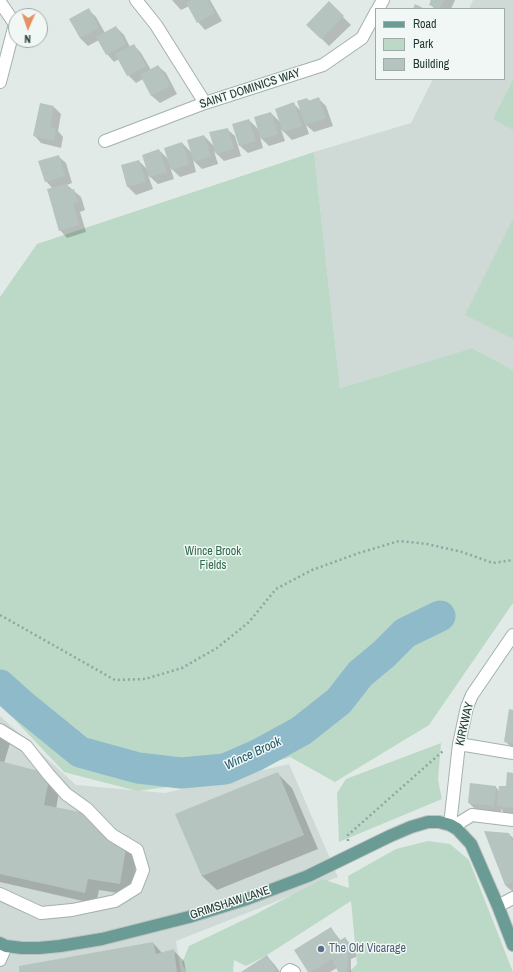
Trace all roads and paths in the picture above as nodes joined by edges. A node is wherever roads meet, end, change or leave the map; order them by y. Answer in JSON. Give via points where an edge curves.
{"nodes":[{"id":1,"x":136,"y":0,"type":"edge"},
{"id":2,"x":0,"y":2,"type":"edge"},
{"id":3,"x":375,"y":14,"type":"edge"},
{"id":4,"x":0,"y":82,"type":"edge"},
{"id":5,"x":205,"y":103,"type":"junction"},
{"id":6,"x":105,"y":141,"type":"dead end"},
{"id":7,"x":513,"y":560,"type":"edge"},
{"id":8,"x":0,"y":615,"type":"edge"},
{"id":9,"x":513,"y":635,"type":"edge"},
{"id":10,"x":0,"y":730,"type":"edge"},
{"id":11,"x":459,"y":749,"type":"junction"},
{"id":12,"x":513,"y":753,"type":"edge"},
{"id":13,"x":513,"y":820,"type":"edge"},
{"id":14,"x":454,"y":827,"type":"junction"},
{"id":15,"x":350,"y":855,"type":"junction"},
{"id":16,"x":0,"y":894,"type":"edge"},
{"id":17,"x":513,"y":898,"type":"edge"},
{"id":18,"x":498,"y":906,"type":"junction"},
{"id":19,"x":3,"y":944,"type":"edge"},
{"id":20,"x":513,"y":945,"type":"edge"},
{"id":21,"x":0,"y":960,"type":"edge"},
{"id":22,"x":287,"y":972,"type":"edge"},
{"id":23,"x":294,"y":972,"type":"edge"}],
"edges":[{"from":1,"to":5,"type":"street","via":[[156,25]]},
{"from":2,"to":4,"type":"street","via":[[15,24]]},
{"from":3,"to":5,"type":"street","name":"SAINT DOMINICS WAY","via":[[362,38],[323,64]]},
{"from":5,"to":6,"type":"street","name":"SAINT DOMINICS WAY"},
{"from":7,"to":8,"type":"path","via":[[493,563],[434,545],[399,541],[359,553],[312,570],[276,589],[249,622],[217,648],[182,668],[145,679],[115,680]]},
{"from":9,"to":11,"type":"street","name":"KIRKWAY","via":[[472,695],[467,707]]},
{"from":10,"to":16,"type":"street","via":[[26,746],[66,794],[87,809],[112,835],[137,850],[143,870],[136,888],[115,901],[72,910],[41,913]]},
{"from":11,"to":12,"type":"street"},
{"from":11,"to":14,"type":"street","name":"KIRKWAY"},
{"from":11,"to":15,"type":"path","via":[[443,751],[348,835]]},
{"from":13,"to":14,"type":"street","via":[[472,815]]},
{"from":14,"to":15,"type":"main road","name":"GRIMSHAW LANE","via":[[439,822],[428,822]]},
{"from":14,"to":18,"type":"main road","via":[[471,844]]},
{"from":15,"to":19,"type":"main road","name":"GRIMSHAW LANE","via":[[308,876],[247,899],[102,940],[39,948]]},
{"from":17,"to":18,"type":"street"},
{"from":18,"to":20,"type":"main road"},
{"from":19,"to":21,"type":"street"},
{"from":22,"to":23,"type":"street"}]}
